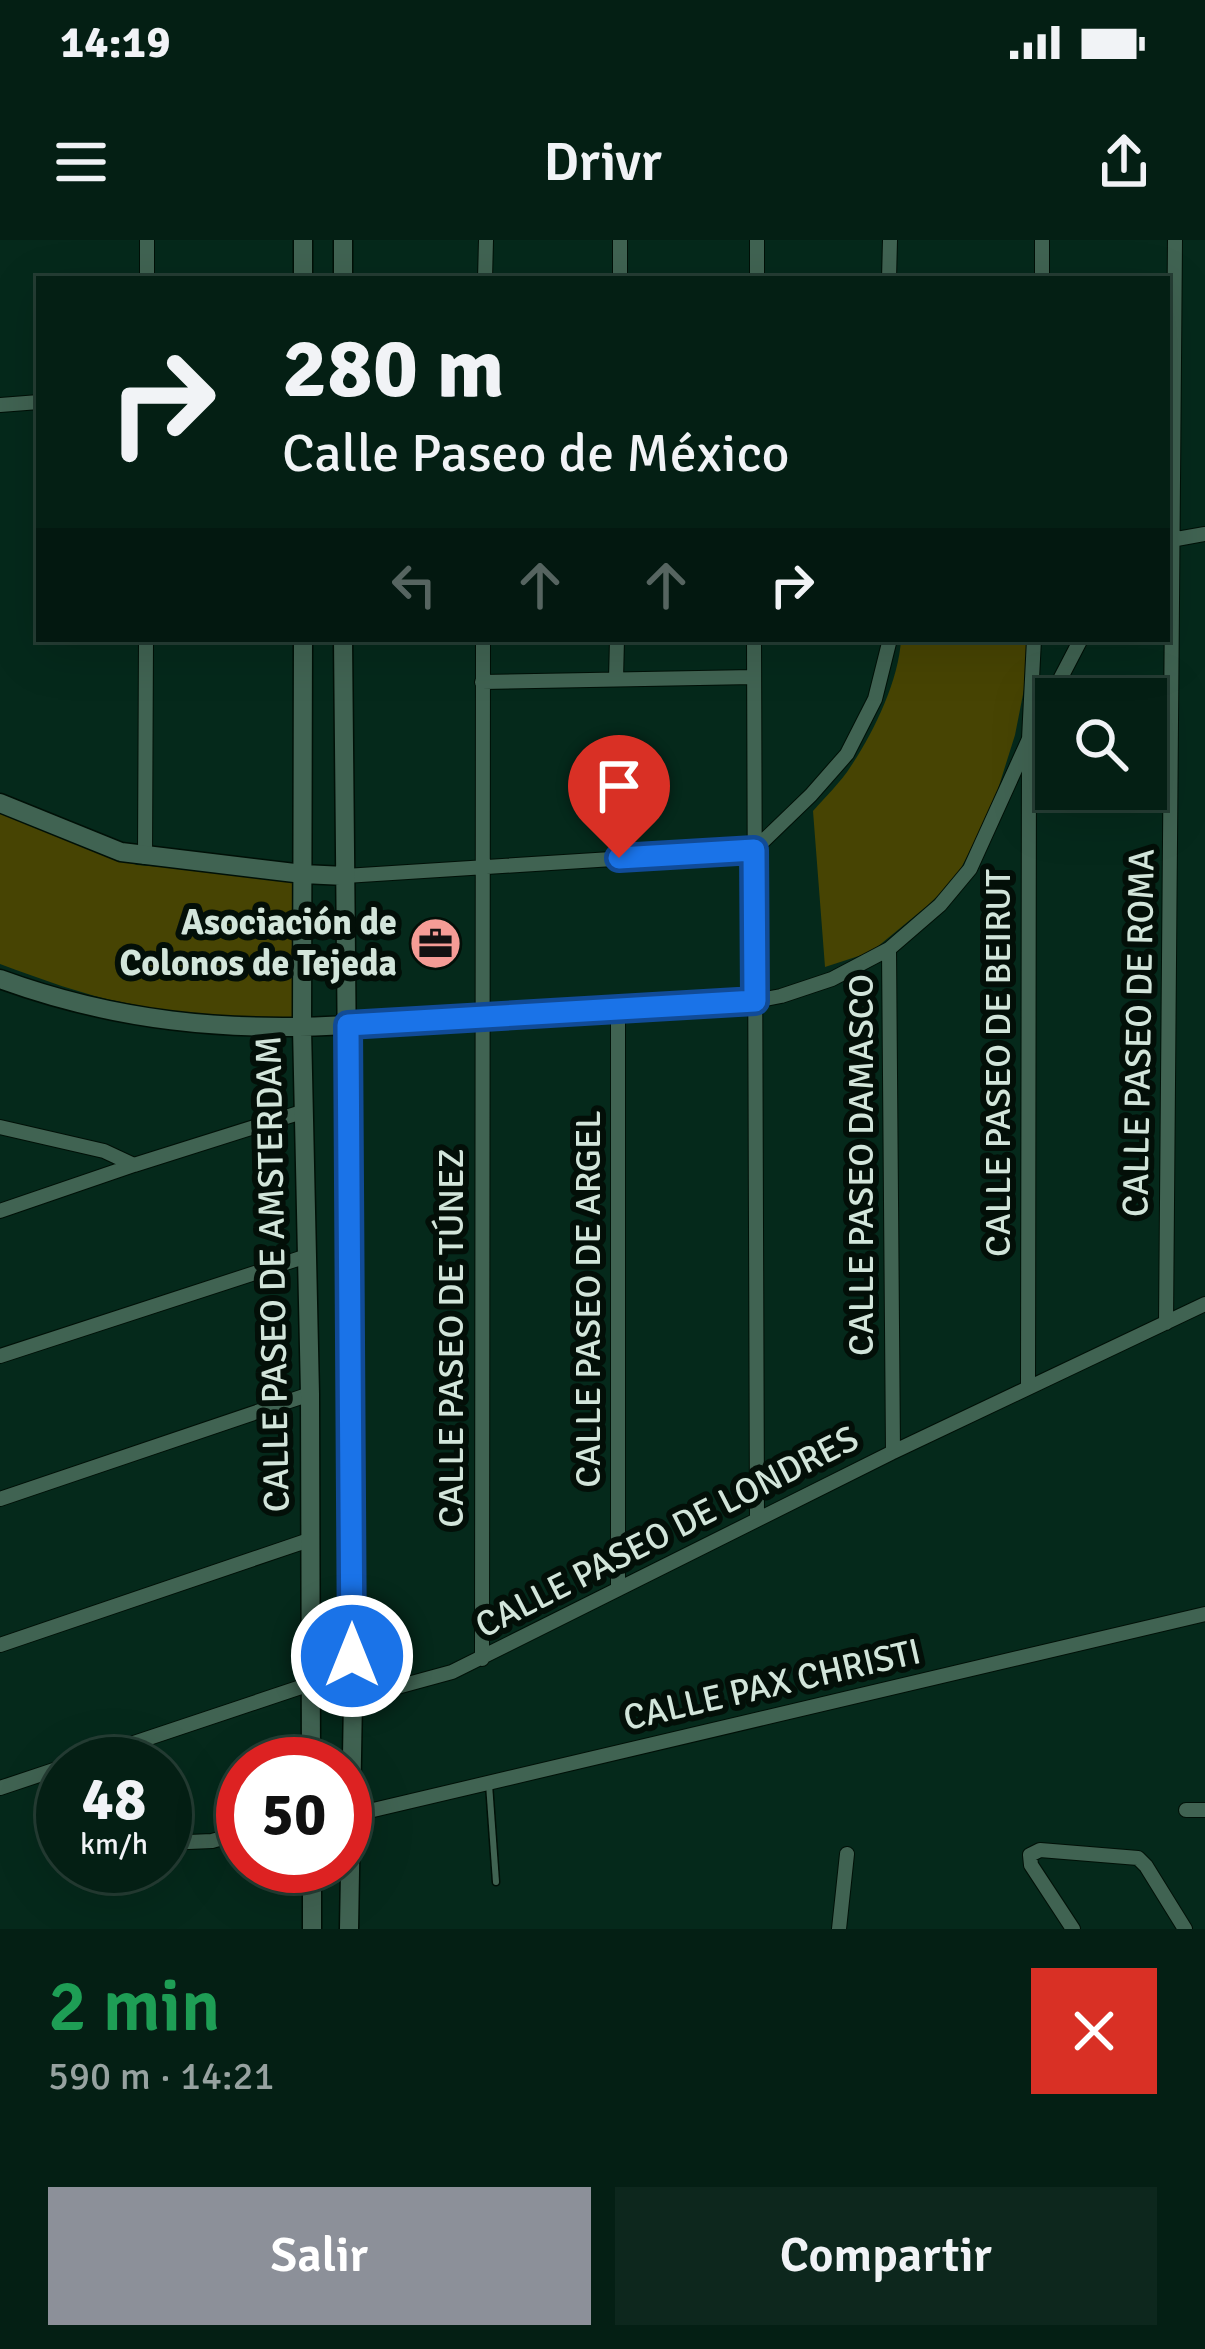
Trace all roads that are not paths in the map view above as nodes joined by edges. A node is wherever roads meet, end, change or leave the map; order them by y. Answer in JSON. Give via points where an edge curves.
{"nodes":[{"id":1,"x":147,"y":240,"type":"edge"},
{"id":2,"x":303,"y":240,"type":"edge"},
{"id":3,"x":343,"y":240,"type":"edge"},
{"id":4,"x":486,"y":240,"type":"edge"},
{"id":5,"x":620,"y":240,"type":"edge"},
{"id":6,"x":757,"y":240,"type":"edge"},
{"id":7,"x":890,"y":240,"type":"edge"},
{"id":8,"x":1042,"y":240,"type":"edge"},
{"id":9,"x":1175,"y":240,"type":"edge"},
{"id":10,"x":147,"y":276,"type":"edge"},
{"id":11,"x":303,"y":276,"type":"edge"},
{"id":12,"x":343,"y":276,"type":"edge"},
{"id":13,"x":485,"y":276,"type":"edge"},
{"id":14,"x":620,"y":276,"type":"edge"},
{"id":15,"x":757,"y":276,"type":"edge"},
{"id":16,"x":889,"y":276,"type":"edge"},
{"id":17,"x":1042,"y":276,"type":"edge"},
{"id":18,"x":36,"y":402,"type":"edge"},
{"id":19,"x":0,"y":405,"type":"edge"},
{"id":20,"x":1205,"y":534,"type":"edge"},
{"id":21,"x":1170,"y":541,"type":"edge"},
{"id":22,"x":146,"y":642,"type":"edge"},
{"id":23,"x":303,"y":642,"type":"edge"},
{"id":24,"x":343,"y":642,"type":"edge"},
{"id":25,"x":483,"y":642,"type":"edge"},
{"id":26,"x":617,"y":642,"type":"edge"},
{"id":27,"x":754,"y":642,"type":"edge"},
{"id":28,"x":889,"y":642,"type":"edge"},
{"id":29,"x":1034,"y":642,"type":"edge"},
{"id":30,"x":1080,"y":642,"type":"edge"},
{"id":31,"x":1169,"y":642,"type":"edge"},
{"id":32,"x":753,"y":677,"type":"junction"},
{"id":33,"x":616,"y":679,"type":"junction"},
{"id":34,"x":482,"y":682,"type":"junction"},
{"id":35,"x":1029,"y":739,"type":"junction"},
{"id":36,"x":0,"y":803,"type":"edge"},
{"id":37,"x":754,"y":850,"type":"junction"},
{"id":38,"x":145,"y":856,"type":"junction"},
{"id":39,"x":484,"y":867,"type":"junction"},
{"id":40,"x":303,"y":874,"type":"junction"},
{"id":41,"x":345,"y":876,"type":"junction"},
{"id":42,"x":889,"y":949,"type":"junction"},
{"id":43,"x":0,"y":979,"type":"edge"},
{"id":44,"x":755,"y":1001,"type":"junction"},
{"id":45,"x":618,"y":1009,"type":"junction"},
{"id":46,"x":481,"y":1018,"type":"junction"},
{"id":47,"x":348,"y":1025,"type":"junction"},
{"id":48,"x":302,"y":1028,"type":"junction"},
{"id":49,"x":305,"y":1111,"type":"junction"},
{"id":50,"x":0,"y":1126,"type":"edge"},
{"id":51,"x":134,"y":1165,"type":"junction"},
{"id":52,"x":0,"y":1211,"type":"edge"},
{"id":53,"x":308,"y":1256,"type":"junction"},
{"id":54,"x":1205,"y":1304,"type":"edge"},
{"id":55,"x":1166,"y":1323,"type":"junction"},
{"id":56,"x":0,"y":1356,"type":"edge"},
{"id":57,"x":1028,"y":1387,"type":"junction"},
{"id":58,"x":310,"y":1394,"type":"junction"},
{"id":59,"x":892,"y":1452,"type":"junction"},
{"id":60,"x":0,"y":1499,"type":"edge"},
{"id":61,"x":757,"y":1519,"type":"junction"},
{"id":62,"x":309,"y":1540,"type":"junction"},
{"id":63,"x":618,"y":1589,"type":"junction"},
{"id":64,"x":1205,"y":1614,"type":"edge"},
{"id":65,"x":0,"y":1646,"type":"edge"},
{"id":66,"x":482,"y":1659,"type":"junction"},
{"id":67,"x":310,"y":1684,"type":"junction"},
{"id":68,"x":353,"y":1699,"type":"junction"},
{"id":69,"x":151,"y":1737,"type":"edge"},
{"id":70,"x":311,"y":1737,"type":"edge"},
{"id":71,"x":353,"y":1737,"type":"edge"},
{"id":72,"x":36,"y":1776,"type":"edge"},
{"id":73,"x":489,"y":1783,"type":"junction"},
{"id":74,"x":0,"y":1788,"type":"edge"},
{"id":75,"x":372,"y":1810,"type":"edge"},
{"id":76,"x":1186,"y":1810,"type":"dead end"},
{"id":77,"x":1205,"y":1810,"type":"edge"},
{"id":78,"x":847,"y":1854,"type":"dead end"},
{"id":79,"x":496,"y":1882,"type":"dead end"},
{"id":80,"x":311,"y":1893,"type":"edge"},
{"id":81,"x":351,"y":1893,"type":"edge"},
{"id":82,"x":312,"y":1929,"type":"edge"},
{"id":83,"x":350,"y":1929,"type":"edge"},
{"id":84,"x":839,"y":1929,"type":"edge"},
{"id":85,"x":1072,"y":1929,"type":"edge"},
{"id":86,"x":1185,"y":1929,"type":"edge"}],
"edges":[{"from":1,"to":10,"type":"street"},
{"from":2,"to":11,"type":"main road"},
{"from":3,"to":12,"type":"main road"},
{"from":4,"to":13,"type":"street"},
{"from":5,"to":14,"type":"street"},
{"from":6,"to":15,"type":"street"},
{"from":7,"to":16,"type":"street"},
{"from":8,"to":17,"type":"street"},
{"from":9,"to":21,"type":"street","name":"CALLE PASEO DE ROMA"},
{"from":18,"to":19,"type":"street"},
{"from":20,"to":21,"type":"street"},
{"from":22,"to":38,"type":"street"},
{"from":23,"to":40,"type":"main road","name":"CALLE PASEO DE AMSTERDAM"},
{"from":24,"to":41,"type":"main road","name":"CALLE PASEO DE AMSTERDAM"},
{"from":25,"to":34,"type":"street","name":"CALLE PASEO DE TÚNEZ"},
{"from":26,"to":33,"type":"street"},
{"from":27,"to":32,"type":"street"},
{"from":28,"to":37,"type":"street","via":[[875,699],[847,754]]},
{"from":29,"to":35,"type":"street","name":"CALLE PASEO DE BEIRUT"},
{"from":30,"to":35,"type":"street"},
{"from":31,"to":55,"type":"street","name":"CALLE PASEO DE ROMA"},
{"from":32,"to":33,"type":"street"},
{"from":32,"to":37,"type":"street"},
{"from":33,"to":34,"type":"street"},
{"from":34,"to":39,"type":"street","name":"CALLE PASEO DE TÚNEZ"},
{"from":35,"to":42,"type":"street","via":[[970,869]]},
{"from":35,"to":57,"type":"street","name":"CALLE PASEO DE BEIRUT"},
{"from":36,"to":38,"type":"main road"},
{"from":37,"to":39,"type":"street"},
{"from":37,"to":44,"type":"street"},
{"from":38,"to":40,"type":"main road"},
{"from":39,"to":41,"type":"street"},
{"from":39,"to":46,"type":"street","name":"CALLE PASEO DE TÚNEZ"},
{"from":40,"to":41,"type":"main road"},
{"from":40,"to":48,"type":"main road","name":"CALLE PASEO DE AMSTERDAM"},
{"from":41,"to":47,"type":"main road","name":"CALLE PASEO DE AMSTERDAM"},
{"from":42,"to":44,"type":"street","via":[[832,979]]},
{"from":42,"to":59,"type":"street","name":"CALLE PASEO DAMASCO"},
{"from":43,"to":48,"type":"main road","via":[[115,1013]]},
{"from":44,"to":45,"type":"street"},
{"from":44,"to":61,"type":"street"},
{"from":45,"to":46,"type":"street"},
{"from":45,"to":63,"type":"street","name":"CALLE PASEO DE ARGEL"},
{"from":46,"to":47,"type":"street"},
{"from":46,"to":66,"type":"street","name":"CALLE PASEO DE TÚNEZ"},
{"from":47,"to":48,"type":"main road"},
{"from":47,"to":68,"type":"main road","name":"CALLE PASEO DE AMSTERDAM"},
{"from":48,"to":49,"type":"main road","name":"CALLE PASEO DE AMSTERDAM"},
{"from":49,"to":51,"type":"street"},
{"from":49,"to":53,"type":"main road","name":"CALLE PASEO DE AMSTERDAM"},
{"from":50,"to":51,"type":"street","via":[[104,1150]]},
{"from":51,"to":52,"type":"street"},
{"from":53,"to":56,"type":"street"},
{"from":53,"to":58,"type":"main road","name":"CALLE PASEO DE AMSTERDAM"},
{"from":54,"to":55,"type":"street","name":"CALLE PASEO DE LONDRES"},
{"from":55,"to":57,"type":"street","name":"CALLE PASEO DE LONDRES"},
{"from":57,"to":59,"type":"street","name":"CALLE PASEO DE LONDRES"},
{"from":58,"to":60,"type":"street"},
{"from":58,"to":62,"type":"main road","name":"CALLE PASEO DE AMSTERDAM"},
{"from":59,"to":61,"type":"street","name":"CALLE PASEO DE LONDRES"},
{"from":61,"to":63,"type":"street","name":"CALLE PASEO DE LONDRES"},
{"from":62,"to":65,"type":"street"},
{"from":62,"to":67,"type":"main road","name":"CALLE PASEO DE AMSTERDAM"},
{"from":63,"to":66,"type":"street","name":"CALLE PASEO DE LONDRES"},
{"from":64,"to":73,"type":"street","name":"CALLE PAX CHRISTI"},
{"from":66,"to":68,"type":"street","name":"CALLE PASEO DE LONDRES"},
{"from":67,"to":68,"type":"street"},
{"from":67,"to":69,"type":"street"},
{"from":67,"to":70,"type":"main road","name":"CALLE PASEO DE AMSTERDAM"},
{"from":68,"to":71,"type":"main road","name":"CALLE PASEO DE AMSTERDAM"},
{"from":72,"to":74,"type":"street"},
{"from":73,"to":75,"type":"street","name":"CALLE PAX CHRISTI"},
{"from":73,"to":79,"type":"lane"},
{"from":76,"to":77,"type":"street"},
{"from":78,"to":84,"type":"street"},
{"from":80,"to":82,"type":"main road"},
{"from":81,"to":83,"type":"main road","name":"CALLE PASEO DE AMSTERDAM"},
{"from":85,"to":86,"type":"street","via":[[1031,1865],[1030,1855],[1040,1850],[1138,1858]]}]}
